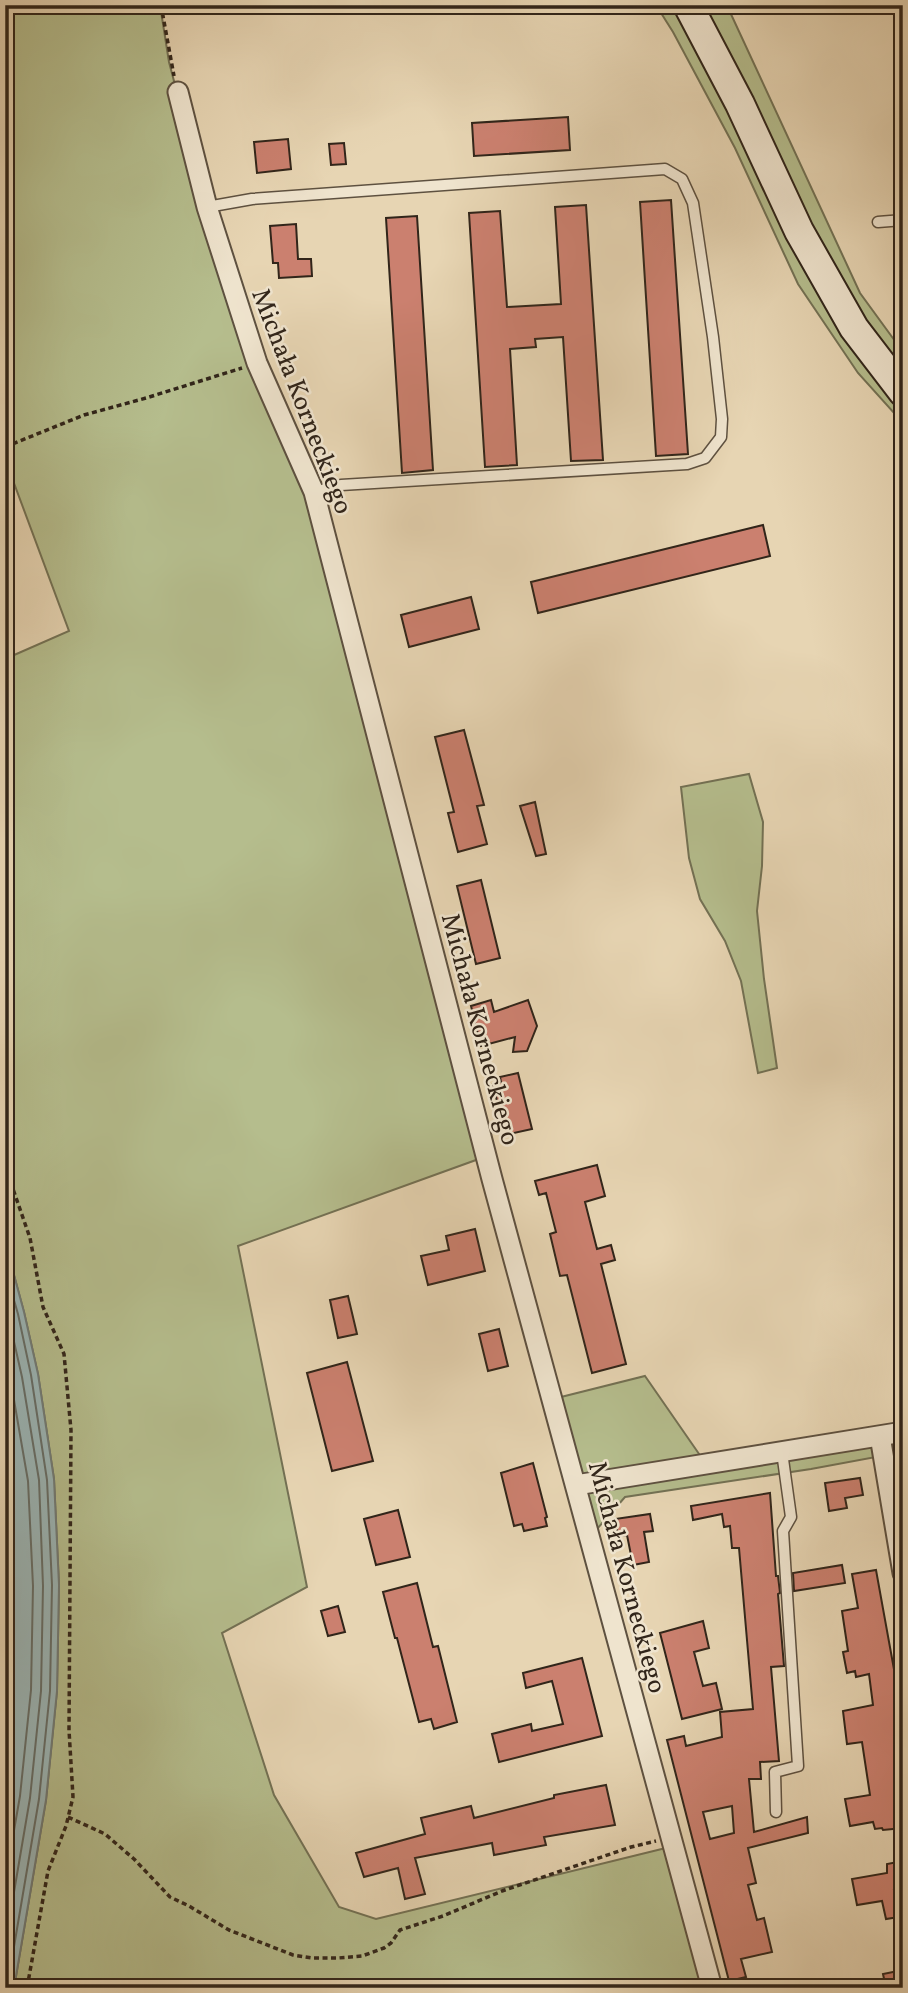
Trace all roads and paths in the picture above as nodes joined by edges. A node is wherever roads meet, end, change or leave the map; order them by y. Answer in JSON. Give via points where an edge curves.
{"nodes":[{"id":1,"x":160,"y":5,"type":"edge"},
{"id":2,"x":688,"y":5,"type":"edge"},
{"id":3,"x":178,"y":92,"type":"joint"},
{"id":4,"x":207,"y":206,"type":"junction"},
{"id":5,"x":903,"y":220,"type":"edge"},
{"id":6,"x":878,"y":222,"type":"dead end"},
{"id":7,"x":257,"y":363,"type":"junction"},
{"id":8,"x":903,"y":393,"type":"edge"},
{"id":9,"x":5,"y":447,"type":"edge"},
{"id":10,"x":314,"y":492,"type":"junction"},
{"id":11,"x":5,"y":1166,"type":"edge"},
{"id":12,"x":903,"y":1432,"type":"edge"},
{"id":13,"x":880,"y":1436,"type":"junction"},
{"id":14,"x":782,"y":1452,"type":"junction"},
{"id":15,"x":576,"y":1485,"type":"junction"},
{"id":16,"x":903,"y":1573,"type":"edge"},
{"id":17,"x":776,"y":1812,"type":"dead end"},
{"id":18,"x":68,"y":1817,"type":"junction"},
{"id":19,"x":671,"y":1837,"type":"junction"},
{"id":20,"x":27,"y":1988,"type":"edge"},
{"id":21,"x":712,"y":1988,"type":"edge"}],
"edges":[{"from":1,"to":3,"type":"path"},
{"from":2,"to":8,"type":"main road","via":[[799,230],[854,328]]},
{"from":3,"to":4,"type":"street","name":"Michała Korneckiego"},
{"from":4,"to":7,"type":"street","name":"Michała Korneckiego"},
{"from":4,"to":10,"type":"lane","via":[[665,169],[682,179],[693,203],[722,419],[721,437],[705,458],[687,464],[341,485]]},
{"from":5,"to":6,"type":"lane"},
{"from":7,"to":9,"type":"path","via":[[84,415]]},
{"from":7,"to":10,"type":"street","name":"Michała Korneckiego"},
{"from":10,"to":15,"type":"street","name":"Michała Korneckiego"},
{"from":11,"to":18,"type":"path","via":[[30,1238],[43,1307],[64,1354],[71,1430],[69,1730],[73,1797]]},
{"from":12,"to":13,"type":"street"},
{"from":13,"to":14,"type":"street"},
{"from":13,"to":16,"type":"street"},
{"from":14,"to":15,"type":"street"},
{"from":14,"to":17,"type":"lane","via":[[791,1517],[783,1531],[798,1766],[775,1772]]},
{"from":15,"to":19,"type":"street","name":"Michała Korneckiego"},
{"from":18,"to":19,"type":"path","via":[[106,1834],[170,1897],[229,1930],[312,1958],[362,1956],[384,1948],[400,1930],[502,1891]]},
{"from":18,"to":20,"type":"path","via":[[48,1871]]},
{"from":19,"to":21,"type":"street","name":"Michała Korneckiego"}]}
